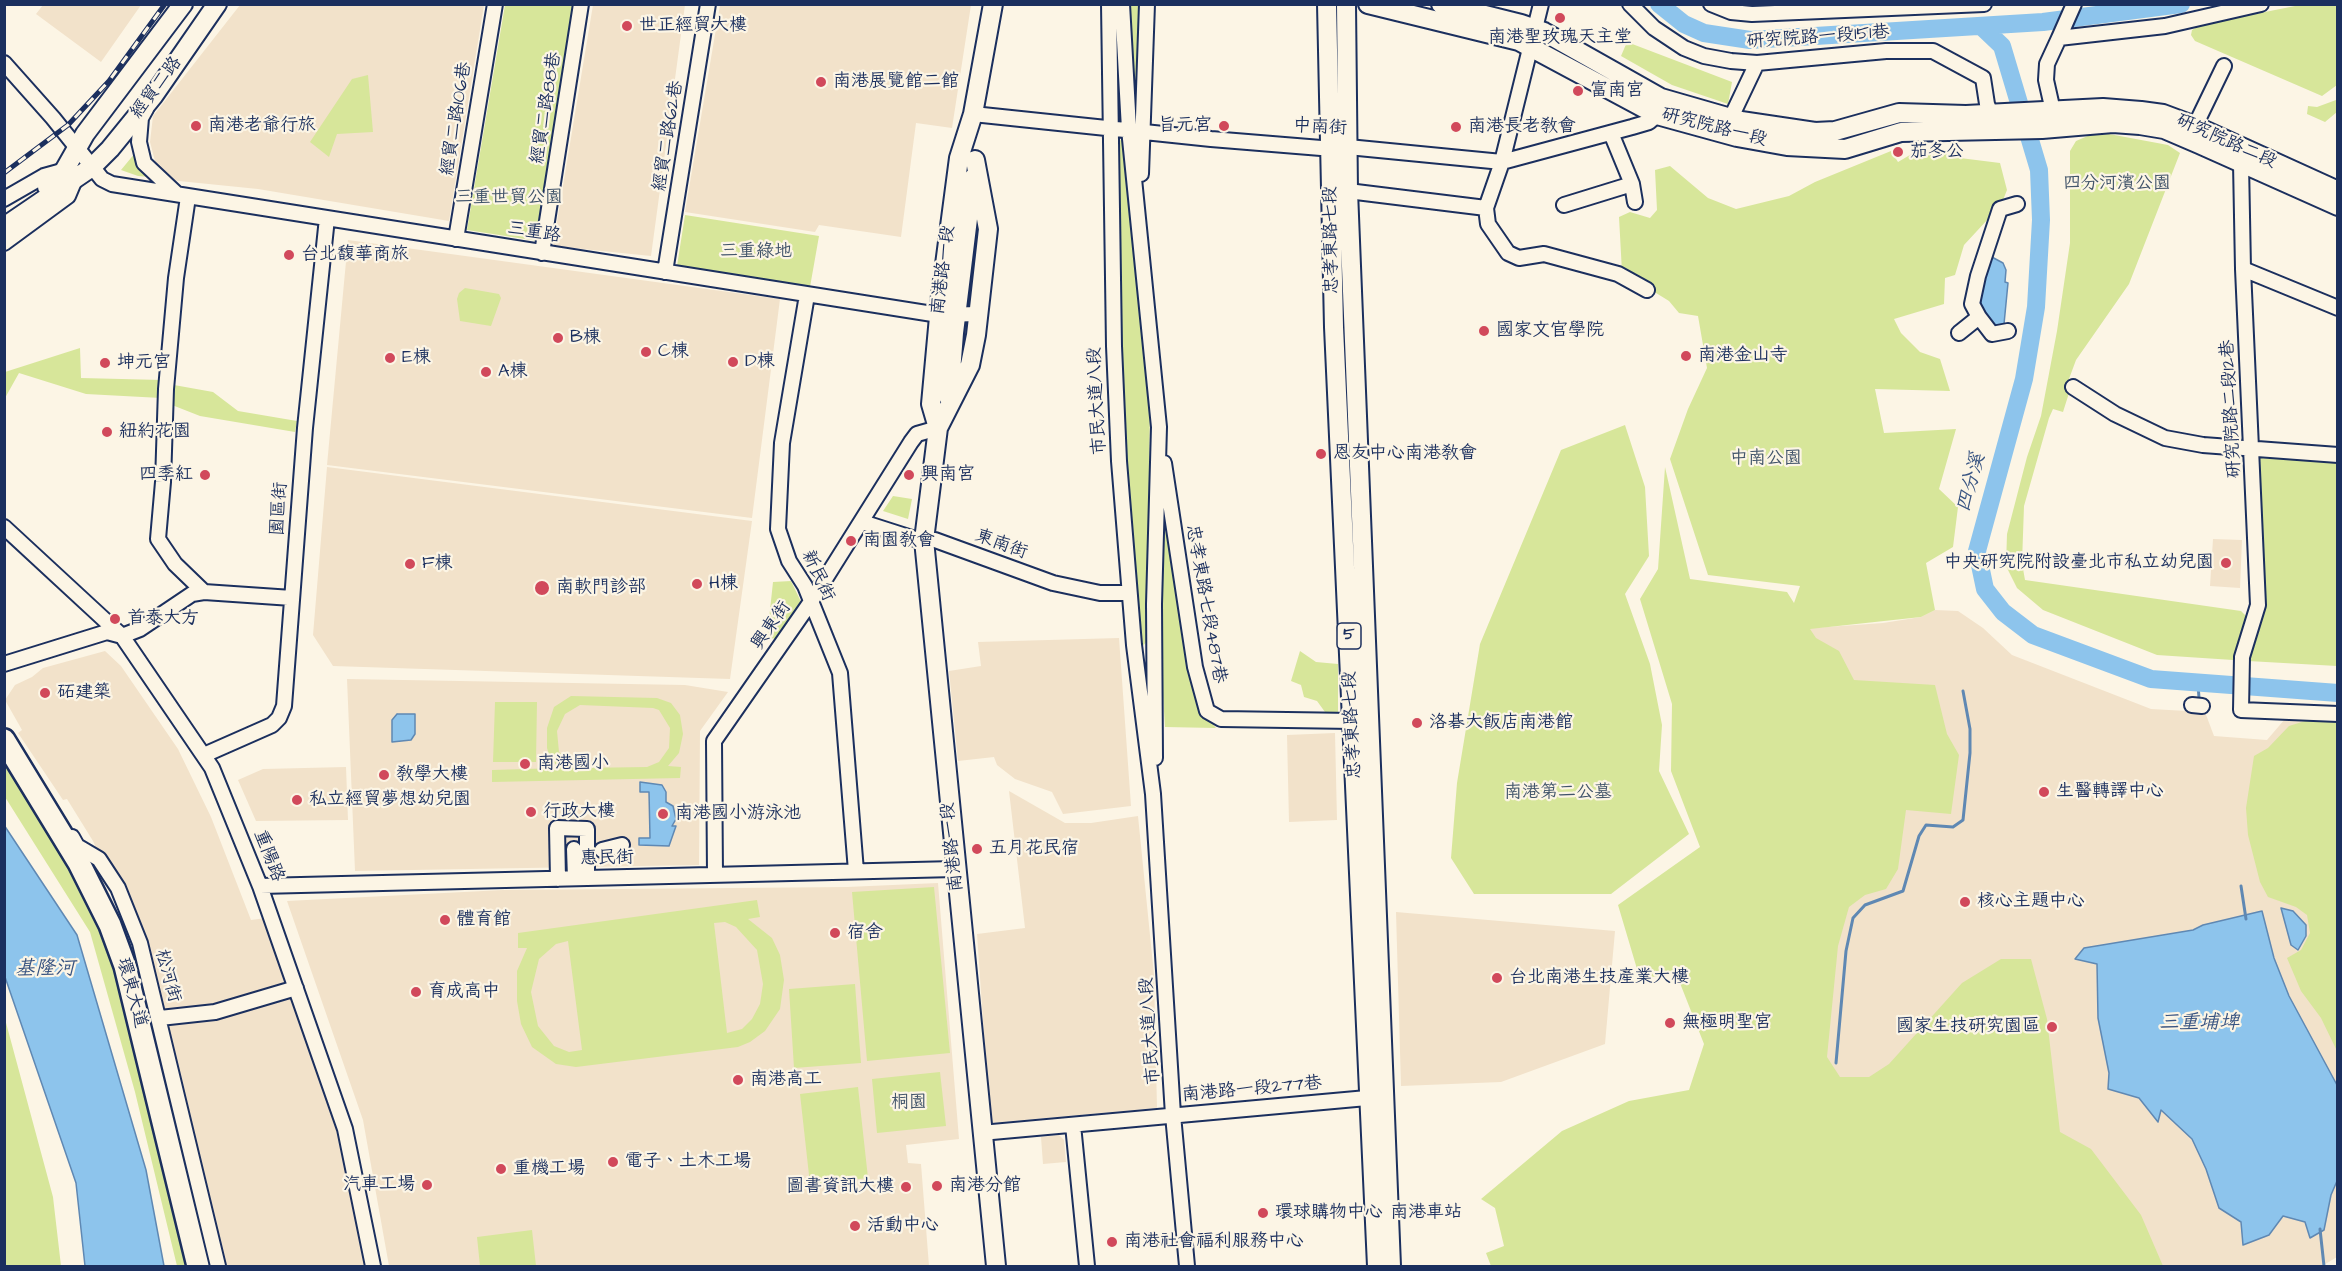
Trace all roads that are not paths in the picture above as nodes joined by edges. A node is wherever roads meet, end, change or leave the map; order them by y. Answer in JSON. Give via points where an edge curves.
{"nodes":[{"id":1,"x":183,"y":4,"type":"edge"},
{"id":2,"x":217,"y":4,"type":"edge"},
{"id":3,"x":495,"y":4,"type":"edge"},
{"id":4,"x":581,"y":4,"type":"edge"},
{"id":5,"x":708,"y":4,"type":"edge"},
{"id":6,"x":993,"y":4,"type":"edge"},
{"id":7,"x":1109,"y":4,"type":"edge"},
{"id":8,"x":1122,"y":4,"type":"edge"},
{"id":9,"x":1147,"y":4,"type":"edge"},
{"id":10,"x":1327,"y":4,"type":"edge"},
{"id":11,"x":1346,"y":4,"type":"edge"},
{"id":12,"x":1368,"y":4,"type":"edge"},
{"id":13,"x":1441,"y":4,"type":"edge"},
{"id":14,"x":1541,"y":4,"type":"edge"},
{"id":15,"x":1630,"y":4,"type":"edge"},
{"id":16,"x":1711,"y":4,"type":"edge"},
{"id":17,"x":1984,"y":4,"type":"edge"},
{"id":18,"x":2261,"y":4,"type":"edge"},
{"id":19,"x":2073,"y":6,"type":"edge"},
{"id":20,"x":1533,"y":37,"type":"junction"},
{"id":21,"x":2059,"y":38,"type":"junction"},
{"id":22,"x":4,"y":63,"type":"edge"},
{"id":23,"x":1757,"y":63,"type":"junction"},
{"id":24,"x":2224,"y":66,"type":"dead end"},
{"id":25,"x":154,"y":95,"type":"junction"},
{"id":26,"x":973,"y":114,"type":"junction"},
{"id":27,"x":1657,"y":115,"type":"junction"},
{"id":28,"x":2001,"y":119,"type":"junction"},
{"id":29,"x":2047,"y":120,"type":"junction"},
{"id":30,"x":1727,"y":126,"type":"junction"},
{"id":31,"x":2195,"y":126,"type":"junction"},
{"id":32,"x":1111,"y":127,"type":"junction"},
{"id":33,"x":1135,"y":130,"type":"junction"},
{"id":34,"x":1611,"y":132,"type":"junction"},
{"id":35,"x":1339,"y":147,"type":"junction"},
{"id":36,"x":77,"y":149,"type":"junction"},
{"id":37,"x":2244,"y":157,"type":"junction"},
{"id":38,"x":975,"y":160,"type":"junction"},
{"id":39,"x":1503,"y":162,"type":"junction"},
{"id":40,"x":92,"y":167,"type":"junction"},
{"id":41,"x":70,"y":174,"type":"junction"},
{"id":42,"x":1632,"y":184,"type":"junction"},
{"id":43,"x":1348,"y":190,"type":"junction"},
{"id":44,"x":2337,"y":191,"type":"edge"},
{"id":45,"x":183,"y":196,"type":"junction"},
{"id":46,"x":4,"y":199,"type":"edge"},
{"id":47,"x":1635,"y":202,"type":"dead end"},
{"id":48,"x":1564,"y":204,"type":"dead end"},
{"id":49,"x":2017,"y":204,"type":"dead end"},
{"id":50,"x":2337,"y":206,"type":"edge"},
{"id":51,"x":1486,"y":207,"type":"junction"},
{"id":52,"x":4,"y":213,"type":"edge"},
{"id":53,"x":327,"y":218,"type":"junction"},
{"id":54,"x":4,"y":227,"type":"edge"},
{"id":55,"x":456,"y":239,"type":"junction"},
{"id":56,"x":4,"y":243,"type":"edge"},
{"id":57,"x":542,"y":253,"type":"junction"},
{"id":58,"x":2243,"y":269,"type":"junction"},
{"id":59,"x":665,"y":272,"type":"junction"},
{"id":60,"x":1647,"y":290,"type":"dead end"},
{"id":61,"x":807,"y":295,"type":"junction"},
{"id":62,"x":2337,"y":308,"type":"edge"},
{"id":63,"x":978,"y":314,"type":"junction"},
{"id":64,"x":948,"y":315,"type":"junction"},
{"id":65,"x":1979,"y":317,"type":"junction"},
{"id":66,"x":2008,"y":331,"type":"dead end"},
{"id":67,"x":1959,"y":333,"type":"dead end"},
{"id":68,"x":2073,"y":387,"type":"dead end"},
{"id":69,"x":949,"y":406,"type":"junction"},
{"id":70,"x":1159,"y":427,"type":"junction"},
{"id":71,"x":938,"y":428,"type":"junction"},
{"id":72,"x":2252,"y":448,"type":"junction"},
{"id":73,"x":2337,"y":455,"type":"edge"},
{"id":74,"x":862,"y":522,"type":"junction"},
{"id":75,"x":4,"y":527,"type":"edge"},
{"id":76,"x":924,"y":540,"type":"junction"},
{"id":77,"x":204,"y":592,"type":"junction"},
{"id":78,"x":1129,"y":593,"type":"junction"},
{"id":79,"x":292,"y":598,"type":"junction"},
{"id":80,"x":810,"y":603,"type":"junction"},
{"id":81,"x":122,"y":636,"type":"junction"},
{"id":82,"x":1134,"y":645,"type":"junction"},
{"id":83,"x":1154,"y":645,"type":"junction"},
{"id":84,"x":4,"y":664,"type":"edge"},
{"id":85,"x":2337,"y":714,"type":"edge"},
{"id":86,"x":1353,"y":721,"type":"junction"},
{"id":87,"x":4,"y":731,"type":"edge"},
{"id":88,"x":4,"y":740,"type":"edge"},
{"id":89,"x":4,"y":752,"type":"edge"},
{"id":90,"x":204,"y":755,"type":"junction"},
{"id":91,"x":1153,"y":794,"type":"junction"},
{"id":92,"x":622,"y":845,"type":"dead end"},
{"id":93,"x":574,"y":849,"type":"dead end"},
{"id":94,"x":602,"y":850,"type":"dead end"},
{"id":95,"x":955,"y":869,"type":"junction"},
{"id":96,"x":856,"y":872,"type":"junction"},
{"id":97,"x":715,"y":875,"type":"junction"},
{"id":98,"x":581,"y":878,"type":"junction"},
{"id":99,"x":558,"y":879,"type":"junction"},
{"id":100,"x":90,"y":884,"type":"junction"},
{"id":101,"x":260,"y":886,"type":"junction"},
{"id":102,"x":296,"y":988,"type":"junction"},
{"id":103,"x":160,"y":1018,"type":"junction"},
{"id":104,"x":1376,"y":1097,"type":"junction"},
{"id":105,"x":1173,"y":1115,"type":"junction"},
{"id":106,"x":1073,"y":1125,"type":"junction"},
{"id":107,"x":981,"y":1133,"type":"junction"},
{"id":108,"x":197,"y":1266,"type":"edge"},
{"id":109,"x":219,"y":1266,"type":"edge"},
{"id":110,"x":373,"y":1266,"type":"edge"},
{"id":111,"x":996,"y":1266,"type":"edge"},
{"id":112,"x":1087,"y":1266,"type":"edge"},
{"id":113,"x":1187,"y":1266,"type":"edge"},
{"id":114,"x":1377,"y":1266,"type":"edge"},
{"id":115,"x":1391,"y":1266,"type":"edge"}],
"edges":[{"from":1,"to":36,"type":"main road","name":"經貿二路"},
{"from":2,"to":25,"type":"main road","name":"經貿二路"},
{"from":3,"to":55,"type":"street","name":"經貿二路106巷"},
{"from":4,"to":57,"type":"street","name":"經貿二路88巷"},
{"from":5,"to":59,"type":"street","name":"經貿二路62巷"},
{"from":6,"to":26,"type":"main road","name":"南港路一段"},
{"from":7,"to":32,"type":"street","name":"市民大道八段"},
{"from":8,"to":33,"type":"street"},
{"from":9,"to":33,"type":"street"},
{"from":10,"to":35,"type":"main road","name":"忠孝東路七段","number":"5"},
{"from":11,"to":35,"type":"main road","name":"忠孝東路七段","number":"5"},
{"from":12,"to":20,"type":"main road","name":"研究院路一段"},
{"from":13,"to":20,"type":"main road","name":"研究院路一段"},
{"from":14,"to":20,"type":"street"},
{"from":15,"to":23,"type":"street","name":"研究院路一段151巷","via":[[1654,28],[1684,48],[1704,56]]},
{"from":16,"to":17,"type":"street","via":[[1731,12],[1752,14]]},
{"from":18,"to":21,"type":"street","via":[[2165,26]]},
{"from":19,"to":21,"type":"street"},
{"from":20,"to":27,"type":"main road","name":"研究院路一段"},
{"from":20,"to":30,"type":"main road","name":"研究院路一段"},
{"from":20,"to":39,"type":"street"},
{"from":21,"to":29,"type":"street","via":[[2047,64]]},
{"from":22,"to":36,"type":"street","name":"三重路"},
{"from":23,"to":28,"type":"street","name":"研究院路一段151巷","via":[[1886,51],[1933,51],[1983,78],[1987,104]]},
{"from":23,"to":30,"type":"street"},
{"from":24,"to":31,"type":"street"},
{"from":25,"to":40,"type":"main road","name":"經貿二路"},
{"from":25,"to":45,"type":"street","via":[[141,118],[144,163]]},
{"from":26,"to":32,"type":"street","name":"中南街"},
{"from":26,"to":38,"type":"main road","name":"南港路一段"},
{"from":26,"to":64,"type":"main road","name":"南港路一段","via":[[959,158]]},
{"from":27,"to":30,"type":"main road","name":"研究院路一段"},
{"from":27,"to":34,"type":"street","name":"中南街","via":[[1649,122]]},
{"from":28,"to":29,"type":"main road","name":"研究院路一段"},
{"from":28,"to":30,"type":"main road","name":"研究院路一段","via":[[1899,112],[1835,131]]},
{"from":29,"to":31,"type":"main road","name":"研究院路二段","via":[[2103,108],[2163,114]]},
{"from":29,"to":37,"type":"main road","name":"研究院路二段","via":[[2164,129]]},
{"from":31,"to":37,"type":"main road","name":"研究院路二段"},
{"from":32,"to":33,"type":"street","name":"中南街"},
{"from":32,"to":78,"type":"street","name":"市民大道八段","via":[[1114,346]]},
{"from":33,"to":35,"type":"street","name":"中南街"},
{"from":33,"to":70,"type":"street","name":"市民大道八段","via":[[1139,224]]},
{"from":34,"to":39,"type":"street","name":"中南街"},
{"from":34,"to":42,"type":"street"},
{"from":35,"to":39,"type":"street","name":"中南街"},
{"from":35,"to":43,"type":"main road","name":"忠孝東路七段","number":"5"},
{"from":35,"to":86,"type":"main road","name":"忠孝東路七段","number":"5","via":[[1334,327]]},
{"from":36,"to":40,"type":"street","name":"三重路"},
{"from":36,"to":41,"type":"main road","name":"經貿二路"},
{"from":37,"to":44,"type":"main road","name":"研究院路二段"},
{"from":37,"to":50,"type":"main road","name":"研究院路二段"},
{"from":37,"to":58,"type":"street","name":"研究院路二段12巷"},
{"from":38,"to":63,"type":"main road","via":[[988,229]]},
{"from":38,"to":64,"type":"main road","name":"南港路一段"},
{"from":39,"to":51,"type":"street"},
{"from":40,"to":41,"type":"main road","name":"經貿二路"},
{"from":40,"to":45,"type":"street","name":"三重路","via":[[106,183]]},
{"from":41,"to":46,"type":"street","via":[[44,176]]},
{"from":41,"to":52,"type":"main road"},
{"from":41,"to":54,"type":"main road"},
{"from":41,"to":56,"type":"street","via":[[68,196]]},
{"from":42,"to":47,"type":"street"},
{"from":42,"to":48,"type":"street"},
{"from":43,"to":51,"type":"street"},
{"from":43,"to":104,"type":"main road","name":"忠孝東路七段","number":"5"},
{"from":45,"to":53,"type":"street","name":"三重路"},
{"from":45,"to":77,"type":"street","via":[[158,539]]},
{"from":49,"to":65,"type":"street","via":[[2000,209],[1972,304]]},
{"from":51,"to":60,"type":"street","via":[[1488,224],[1508,253],[1519,258],[1544,254],[1582,264],[1618,274]]},
{"from":53,"to":55,"type":"street","name":"三重路"},
{"from":53,"to":79,"type":"street","name":"園區街","via":[[304,428]]},
{"from":55,"to":57,"type":"street","name":"三重路"},
{"from":57,"to":59,"type":"street","name":"三重路"},
{"from":58,"to":62,"type":"street"},
{"from":58,"to":72,"type":"street","name":"研究院路二段12巷"},
{"from":59,"to":61,"type":"street","name":"三重路"},
{"from":61,"to":64,"type":"street","name":"三重路"},
{"from":61,"to":80,"type":"street","name":"新民街","via":[[782,443],[778,529]]},
{"from":63,"to":64,"type":"street","name":"三重路"},
{"from":63,"to":69,"type":"main road","via":[[970,365]]},
{"from":64,"to":69,"type":"main road","name":"南港路一段"},
{"from":64,"to":71,"type":"main road","name":"南港路一段","via":[[931,405]]},
{"from":65,"to":66,"type":"street","via":[[1992,334]]},
{"from":65,"to":67,"type":"street"},
{"from":68,"to":72,"type":"street","via":[[2158,436],[2204,445]]},
{"from":69,"to":71,"type":"main road","name":"南港路一段"},
{"from":70,"to":83,"type":"street","name":"市民大道八段"},
{"from":70,"to":86,"type":"street","name":"忠孝東路七段487巷","via":[[1195,667],[1208,711],[1221,719]]},
{"from":71,"to":74,"type":"street","name":"興東街","via":[[917,434]]},
{"from":71,"to":76,"type":"main road","name":"南港路一段"},
{"from":72,"to":73,"type":"street"},
{"from":72,"to":85,"type":"street","name":"研究院路二段12巷","via":[[2258,605],[2242,669],[2241,705]]},
{"from":74,"to":76,"type":"street","name":"東南街"},
{"from":74,"to":80,"type":"street","name":"興東街"},
{"from":75,"to":81,"type":"street","name":"重陽路"},
{"from":76,"to":78,"type":"street","name":"東南街","via":[[935,540],[1053,583],[1100,593]]},
{"from":76,"to":95,"type":"main road","name":"南港路一段"},
{"from":77,"to":79,"type":"street"},
{"from":77,"to":81,"type":"street","via":[[182,598],[140,629]]},
{"from":78,"to":82,"type":"street","name":"市民大道八段"},
{"from":79,"to":90,"type":"street","name":"園區街","via":[[286,696],[279,718]]},
{"from":80,"to":96,"type":"street","name":"新民街","via":[[840,673]]},
{"from":80,"to":97,"type":"street","name":"興東街","via":[[714,741]]},
{"from":81,"to":84,"type":"street","via":[[107,632]]},
{"from":81,"to":90,"type":"street","name":"重陽路"},
{"from":82,"to":83,"type":"street","via":[[1142,651]]},
{"from":82,"to":91,"type":"street","name":"市民大道八段"},
{"from":83,"to":91,"type":"street","name":"市民大道八段"},
{"from":86,"to":104,"type":"main road","name":"忠孝東路七段","number":"5"},
{"from":87,"to":103,"type":"street","name":"松河街","via":[[77,846],[99,859],[118,888],[140,943]]},
{"from":88,"to":100,"type":"highway","name":"環東大道"},
{"from":89,"to":100,"type":"highway","name":"環東大道"},
{"from":90,"to":101,"type":"street","name":"重陽路","via":[[225,796]]},
{"from":91,"to":105,"type":"street","name":"市民大道八段"},
{"from":92,"to":94,"type":"street"},
{"from":93,"to":98,"type":"street"},
{"from":95,"to":96,"type":"street","name":"惠民街"},
{"from":95,"to":107,"type":"main road","name":"南港路一段"},
{"from":96,"to":97,"type":"street","name":"惠民街"},
{"from":97,"to":98,"type":"street","name":"惠民街"},
{"from":98,"to":99,"type":"street","name":"惠民街"},
{"from":98,"to":99,"type":"street","via":[[587,829],[557,828]]},
{"from":99,"to":101,"type":"street","name":"惠民街"},
{"from":100,"to":108,"type":"highway","name":"環東大道","via":[[125,966]]},
{"from":101,"to":102,"type":"street","name":"重陽路"},
{"from":102,"to":103,"type":"street","via":[[215,1012]]},
{"from":102,"to":110,"type":"street","name":"重陽路","via":[[345,1129]]},
{"from":103,"to":109,"type":"street","name":"松河街"},
{"from":104,"to":105,"type":"street","name":"南港路一段277巷"},
{"from":104,"to":114,"type":"main road","name":"忠孝東路七段","number":"5"},
{"from":104,"to":115,"type":"main road","name":"忠孝東路七段","number":"5"},
{"from":105,"to":106,"type":"street","name":"南港路一段277巷"},
{"from":105,"to":113,"type":"street","name":"市民大道八段"},
{"from":106,"to":107,"type":"street","name":"南港路一段277巷"},
{"from":106,"to":112,"type":"street"},
{"from":107,"to":111,"type":"main road","name":"南港路一段"}]}
